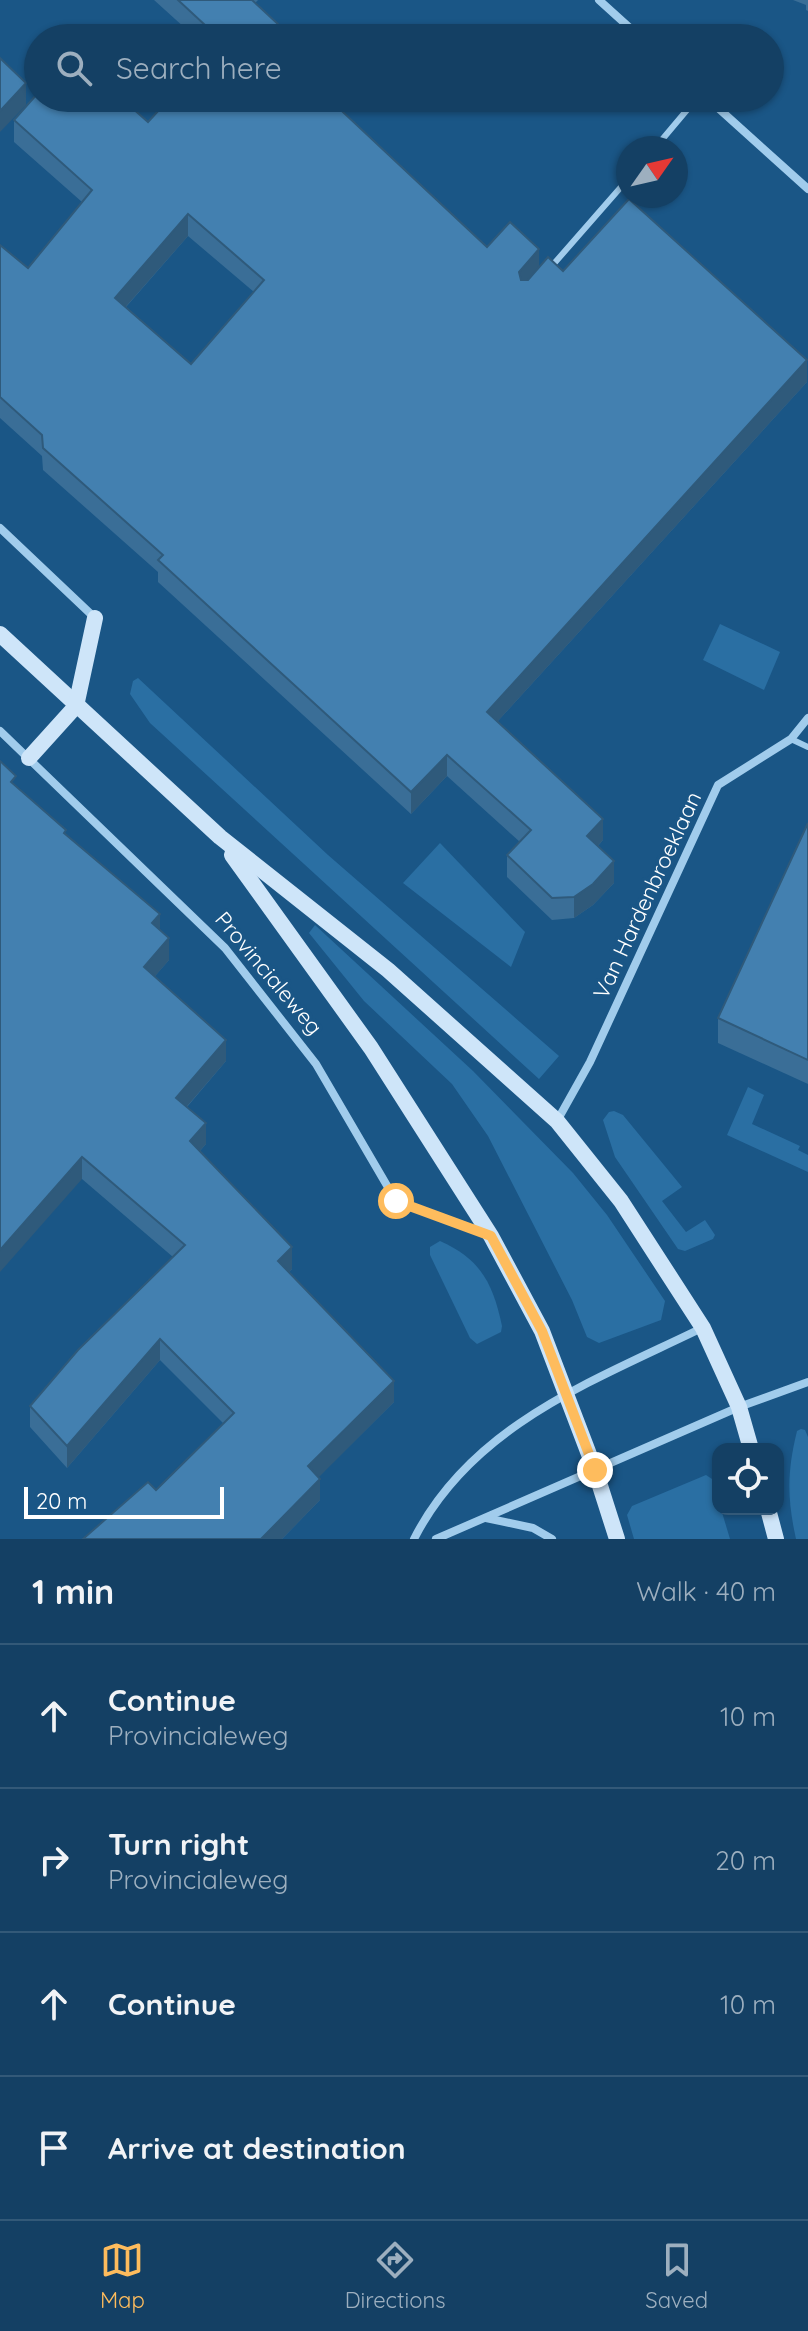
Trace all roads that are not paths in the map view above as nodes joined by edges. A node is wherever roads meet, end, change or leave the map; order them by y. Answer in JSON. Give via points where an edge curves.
{"nodes":[{"id":1,"x":599,"y":0,"type":"edge"},
{"id":2,"x":626,"y":24,"type":"edge"},
{"id":3,"x":685,"y":112,"type":"edge"},
{"id":4,"x":723,"y":112,"type":"edge"},
{"id":5,"x":665,"y":136,"type":"edge"},
{"id":6,"x":808,"y":189,"type":"edge"},
{"id":7,"x":616,"y":193,"type":"edge"},
{"id":8,"x":545,"y":273,"type":"edge"},
{"id":9,"x":0,"y":528,"type":"edge"},
{"id":10,"x":95,"y":618,"type":"joint"},
{"id":11,"x":0,"y":634,"type":"edge"},
{"id":12,"x":76,"y":706,"type":"junction"},
{"id":13,"x":808,"y":718,"type":"edge"},
{"id":14,"x":0,"y":731,"type":"edge"},
{"id":15,"x":791,"y":739,"type":"junction"},
{"id":16,"x":808,"y":747,"type":"edge"},
{"id":17,"x":29,"y":758,"type":"junction"},
{"id":18,"x":220,"y":837,"type":"junction"},
{"id":19,"x":557,"y":1121,"type":"junction"},
{"id":20,"x":491,"y":1236,"type":"junction"},
{"id":21,"x":703,"y":1328,"type":"junction"},
{"id":22,"x":808,"y":1382,"type":"edge"},
{"id":23,"x":566,"y":1394,"type":"junction"},
{"id":24,"x":739,"y":1407,"type":"junction"},
{"id":25,"x":749,"y":1443,"type":"edge"},
{"id":26,"x":595,"y":1470,"type":"junction"},
{"id":27,"x":770,"y":1515,"type":"edge"},
{"id":28,"x":485,"y":1518,"type":"junction"},
{"id":29,"x":414,"y":1539,"type":"edge"},
{"id":30,"x":436,"y":1539,"type":"edge"},
{"id":31,"x":552,"y":1539,"type":"edge"},
{"id":32,"x":617,"y":1539,"type":"edge"},
{"id":33,"x":776,"y":1539,"type":"edge"}],
"edges":[{"from":1,"to":2,"type":"street"},
{"from":3,"to":5,"type":"lane"},
{"from":4,"to":6,"type":"street"},
{"from":7,"to":8,"type":"lane"},
{"from":9,"to":10,"type":"street"},
{"from":10,"to":12,"type":"street"},
{"from":11,"to":12,"type":"street","name":"Provincialeweg"},
{"from":12,"to":17,"type":"street"},
{"from":12,"to":18,"type":"street","name":"Provincialeweg"},
{"from":13,"to":15,"type":"street","name":"Van Hardenbroeklaan"},
{"from":14,"to":17,"type":"street","name":"Provincialeweg"},
{"from":15,"to":16,"type":"lane"},
{"from":15,"to":19,"type":"street","name":"Van Hardenbroeklaan","via":[[718,785],[590,1062]]},
{"from":17,"to":20,"type":"street","name":"Provincialeweg","via":[[225,948],[316,1064],[396,1201]]},
{"from":18,"to":19,"type":"street","name":"Provincialeweg","via":[[388,970]]},
{"from":18,"to":20,"type":"street","name":"Provincialeweg","via":[[371,1048]]},
{"from":19,"to":21,"type":"street","name":"Provincialeweg","via":[[621,1201]]},
{"from":20,"to":23,"type":"street","name":"Provincialeweg","via":[[542,1331]]},
{"from":21,"to":23,"type":"street"},
{"from":21,"to":24,"type":"street","name":"Provincialeweg"},
{"from":22,"to":24,"type":"street"},
{"from":23,"to":26,"type":"street","name":"Provincialeweg"},
{"from":23,"to":29,"type":"street","via":[[462,1468],[429,1509]]},
{"from":24,"to":25,"type":"street","name":"Provincialeweg"},
{"from":24,"to":26,"type":"street"},
{"from":26,"to":28,"type":"street"},
{"from":26,"to":32,"type":"street","name":"Provincialeweg"},
{"from":27,"to":33,"type":"street"},
{"from":28,"to":30,"type":"street"},
{"from":28,"to":31,"type":"street","via":[[533,1528]]}]}
